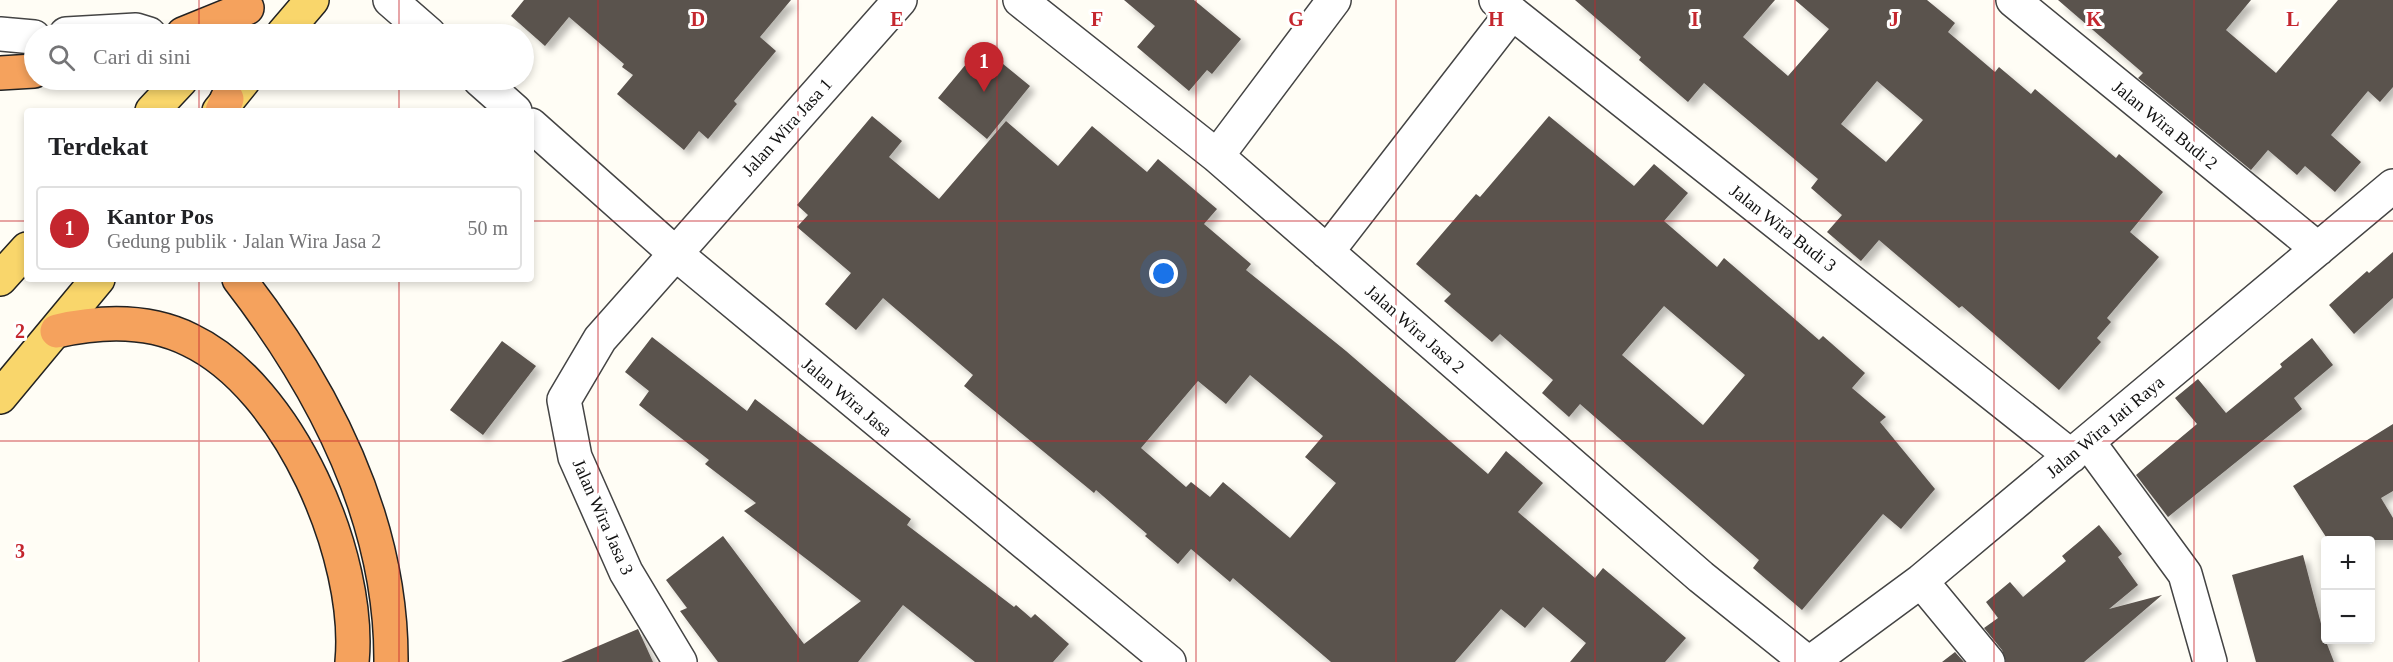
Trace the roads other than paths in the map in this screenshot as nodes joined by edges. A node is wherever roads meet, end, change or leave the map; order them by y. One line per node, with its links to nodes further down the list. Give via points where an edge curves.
1 (312, 0): 11 (main road)
2 (390, 0): 12 (street)
3 (900, 0): 27 (street, Jalan Wira Jasa 1)
4 (1020, 0): 22 (street, Jalan Wira Jasa 2)
5 (1334, 0): 22 (street)
6 (2013, 0): 24 (street, Jalan Wira Budi 2)
7 (251, 4): 9 (highway); 10 (main road)
8 (1504, 7): 26 (street); 33 (street, Jalan Wira Budi 3)
9 (206, 24)
10 (232, 24)
11 (292, 24)
12 (418, 24)
13 (0, 34): 14 (street)
14 (24, 36)
15 (24, 71): 16 (highway)
16 (0, 74)
17 (172, 90): 19 (main road)
18 (491, 90): 20 (street)
19 (155, 108)
20 (512, 108)
21 (534, 128): 27 (street, Jalan Wira Jasa)
22 (1217, 156): 26 (street, Jalan Wira Jasa 2)
23 (2393, 186): 24 (street, Jalan Wira Jati Raya)
24 (2318, 249): 33 (street, Jalan Wira Jati Raya)
25 (24, 252): 28 (main road)
26 (1327, 252): 39 (street, Jalan Wira Jasa 2, via 1701,577)
27 (676, 254): 37 (street, Jalan Wira Jasa 3, via 600,339 564,400 575,457 626,572); 38 (street, Jalan Wira Jasa)
28 (0, 279)
29 (96, 282): 31 (main road)
30 (241, 282): 36 (highway, via 311,386 356,477 380,558 391,629)
31 (57, 331): 32 (main road); 35 (highway, via 96,323 127,323 171,332 211,352 250,387 291,440 328,517 347,585)
32 (0, 397)
33 (2078, 449): 34 (street, Jalan Wira Jati Raya); 41 (street, Jalan Wira Budi 3, via 2097,454 2185,574)
34 (1921, 581): 39 (street, Jalan Wira Jati Raya); 40 (street)
35 (352, 662)
36 (391, 662)
37 (680, 662)
38 (1169, 662)
39 (1809, 662)
40 (1988, 662)
41 (2210, 662)

